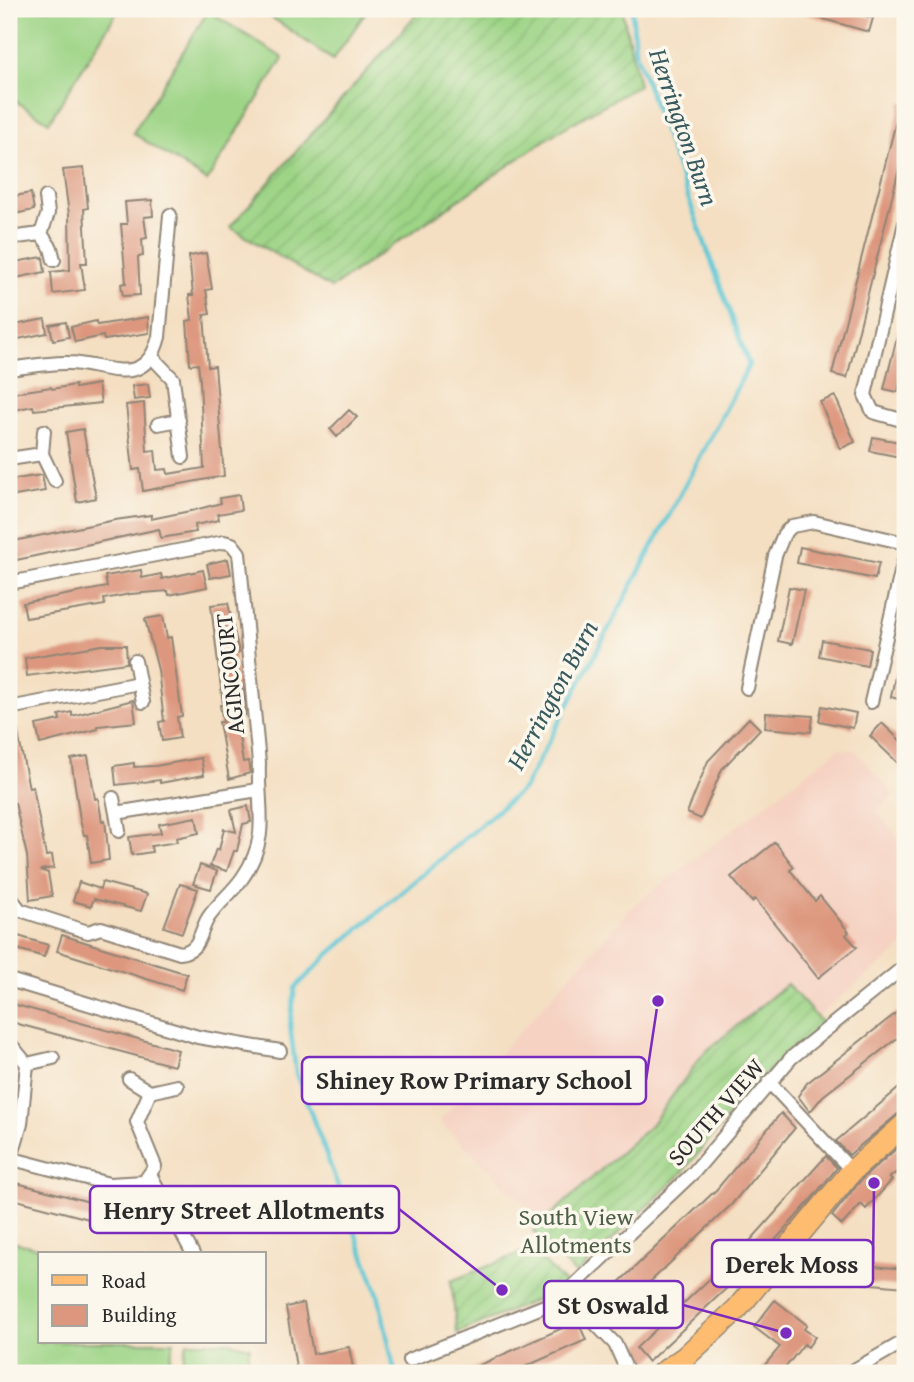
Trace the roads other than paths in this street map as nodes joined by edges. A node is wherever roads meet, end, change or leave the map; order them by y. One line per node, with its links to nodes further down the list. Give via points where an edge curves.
1 (46, 197): 4 (street, via 48,213)
2 (170, 215): 7 (street, via 159,337)
3 (905, 223): 10 (street, via 865,395 873,412)
4 (41, 234): 5 (street); 6 (street)
5 (9, 238)
6 (54, 260)
7 (151, 356): 8 (street, via 125,372 69,363); 9 (street, via 173,379)
8 (9, 369)
9 (179, 420): 11 (street); 14 (street)
10 (905, 421)
11 (158, 424)
12 (44, 431): 13 (street)
13 (42, 454): 15 (street); 16 (street)
14 (183, 457)
15 (9, 459)
16 (55, 481)
17 (905, 543): 22 (street, via 814,522 792,526 775,556)
18 (905, 555): 24 (street)
19 (9, 583): 26 (street, AGINCOURT, via 232,544 239,553)
20 (135, 661): 21 (street)
21 (139, 683): 23 (street); 25 (street)
22 (747, 688)
23 (143, 702)
24 (871, 702)
25 (9, 708)
26 (258, 790): 28 (street); 30 (street, AGINCOURT, via 264,820 251,865 208,918 196,947 189,951 180,953 101,928 88,932 20,909)
27 (113, 798): 28 (street)
28 (116, 813): 29 (street)
29 (119, 831)
30 (9, 896)
31 (905, 966): 38 (street, SOUTH VIEW, via 790,1058)
32 (9, 980): 34 (street, via 198,1037)
33 (12, 1046): 36 (street)
34 (280, 1051)
35 (52, 1058): 36 (street)
36 (27, 1064): 42 (street, via 21,1124)
37 (129, 1079): 40 (street)
38 (769, 1082): 43 (street); 46 (street, SOUTH VIEW, via 694,1172)
39 (177, 1086): 40 (street)
40 (149, 1091): 44 (street, via 137,1122 155,1166)
41 (905, 1124): 43 (main road)
42 (10, 1158): 44 (street, via 109,1184 144,1182)
43 (852, 1171): 50 (main road, via 737,1310)
44 (150, 1174): 45 (street)
45 (192, 1252)
46 (566, 1293): 48 (street, SOUTH VIEW, via 552,1303); 49 (street, via 615,1344)
47 (905, 1341): 51 (street)
48 (409, 1360)
49 (628, 1373)
50 (662, 1373)
51 (849, 1373)

